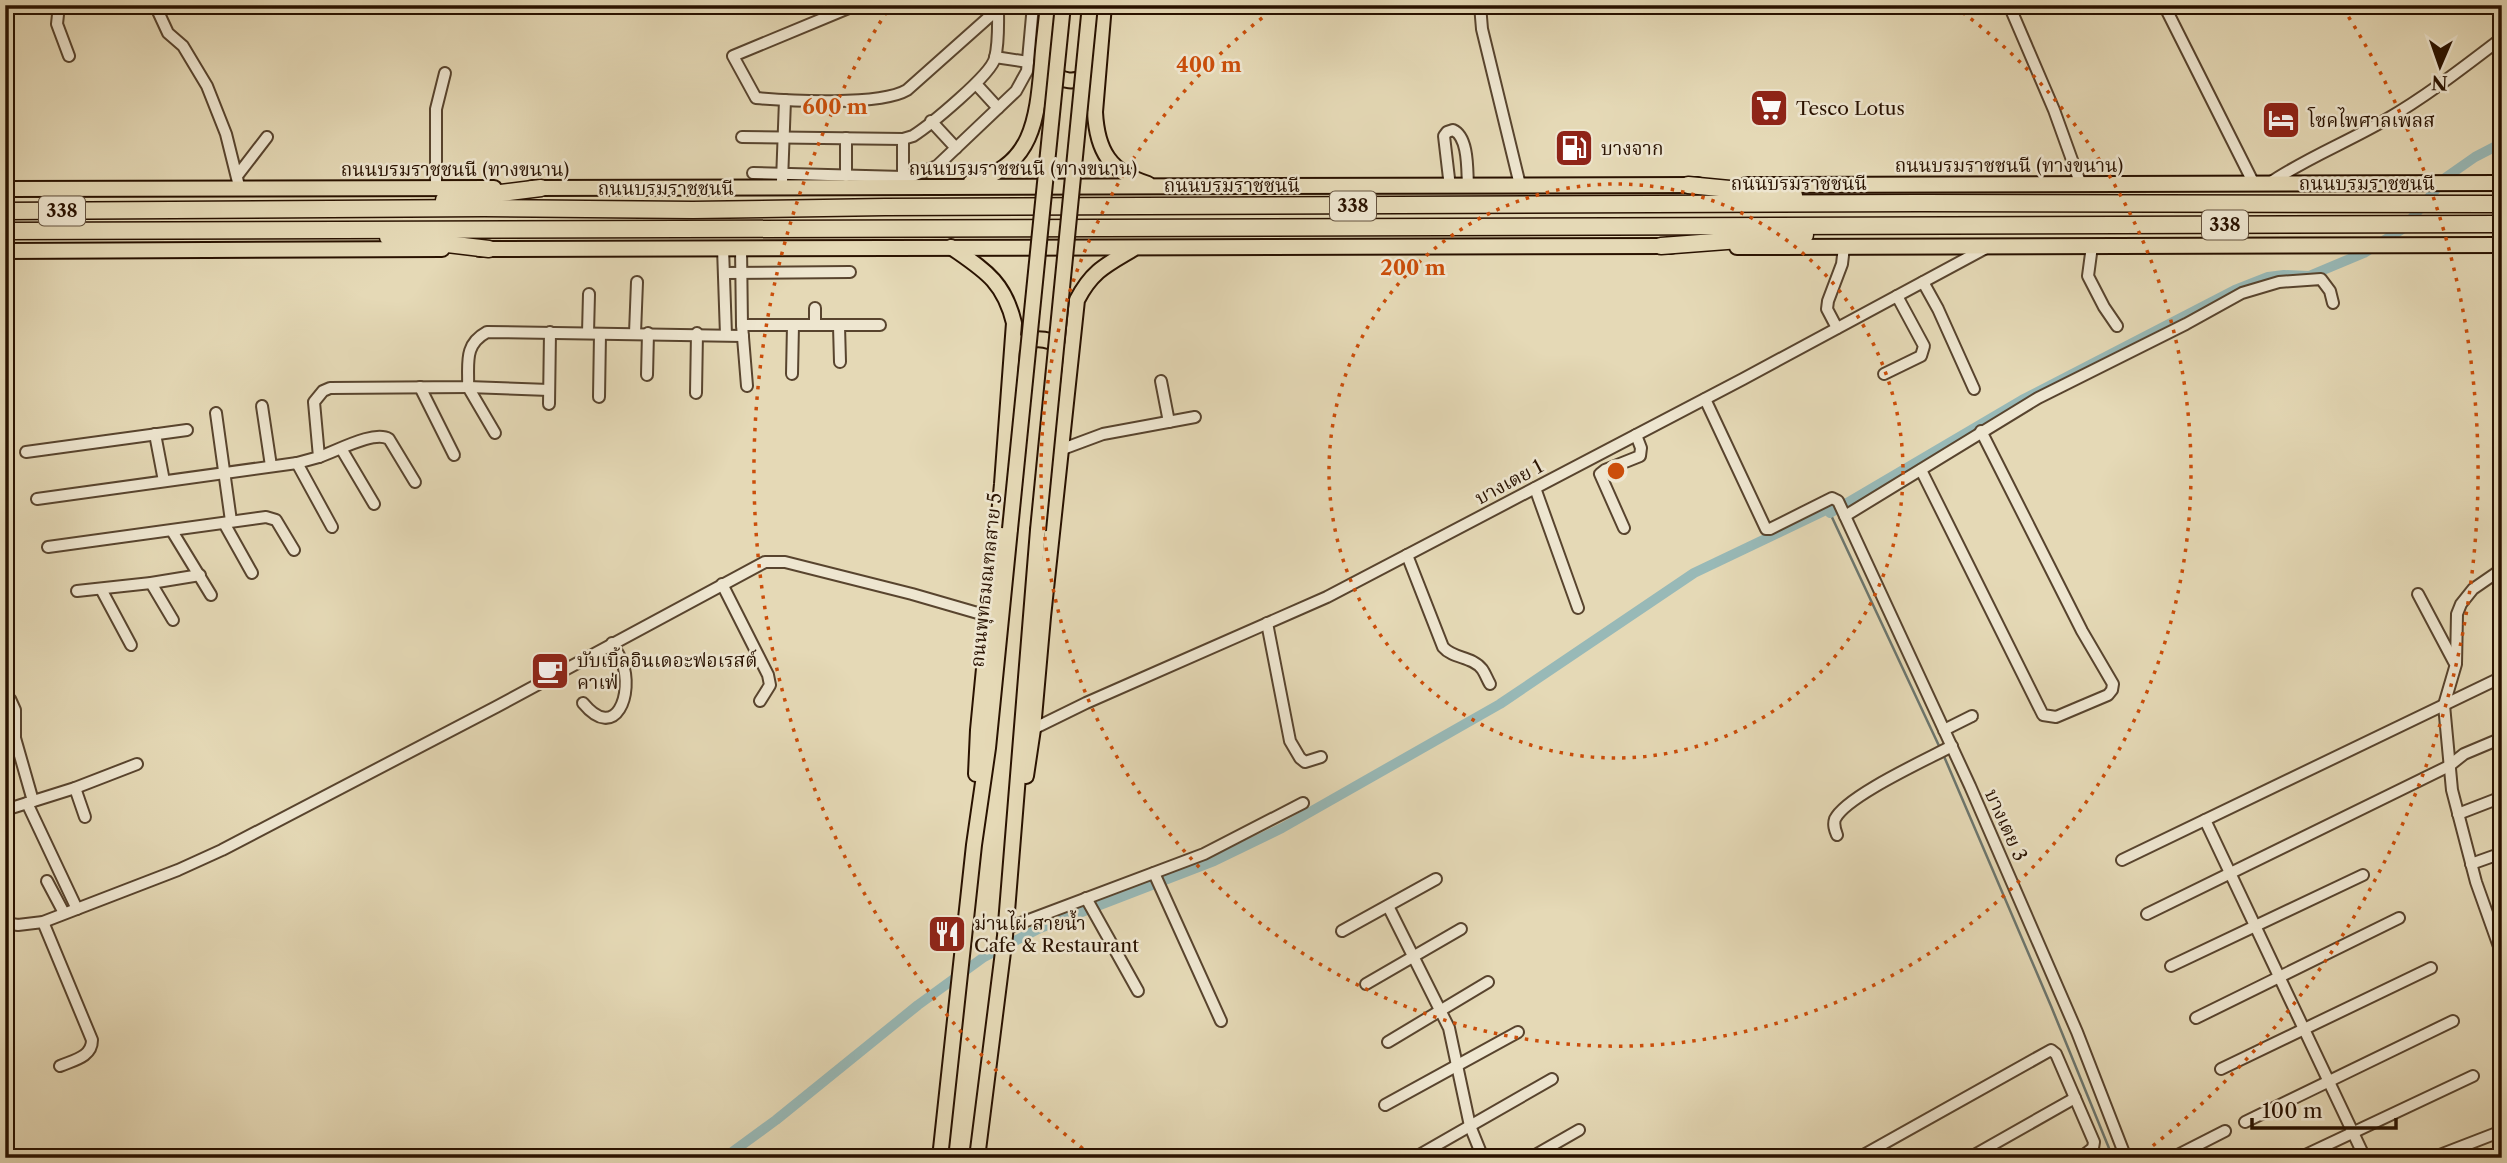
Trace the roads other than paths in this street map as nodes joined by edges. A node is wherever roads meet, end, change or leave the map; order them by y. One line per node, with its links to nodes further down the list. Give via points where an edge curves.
1 (59, 5): 14 (street, via 57,24)
2 (155, 5): 33 (street, via 168,33 183,46 207,86)
3 (856, 5): 20 (street, via 733,56 756,98)
4 (1011, 5): 11 (street)
5 (1063, 5): 174 (main road, ถนนพุทธมณฑลสาย 5, bridge, via 988,748)
6 (1090, 5): 173 (main road, bridge, via 1038,530)
7 (1104, 5): 17 (main road)
8 (1480, 5): 36 (street)
9 (2009, 5): 37 (street)
10 (2164, 5): 35 (street)
11 (1038, 6): 16 (main road)
12 (998, 7): 15 (street); 20 (street, via 896,97)
13 (2502, 38): 35 (street, via 2396,114)
14 (69, 56)
15 (995, 57): 16 (street); 19 (street)
16 (1035, 61): 17 (main road, via 1067,81 1077,82); 21 (street); 38 (main road, via 1038,111 1023,148 1001,171)
17 (1098, 72): 44 (main road, via 1095,112 1101,148 1119,171)
18 (445, 73): 42 (street, via 436,109)
19 (976, 84): 21 (street); 22 (street)
20 (785, 100): 26 (street)
21 (998, 108): 28 (street)
22 (930, 121): 27 (street); 28 (street)
23 (267, 137): 33 (street)
24 (742, 137): 26 (street)
25 (846, 138): 26 (street); 27 (street); 30 (street)
26 (783, 139): 32 (street)
27 (903, 139): 31 (street)
28 (956, 148): 31 (street, via 930,170)
29 (752, 173): 32 (street)
30 (846, 176): 31 (street); 32 (street)
31 (903, 177)
32 (782, 180): 38 (main road, ถนนบรมราชชนนี (ทางขนาน) / 338); 43 (main road, ถนนบรมราชชนนี (ทางขนาน) / 338)
33 (238, 183): 42 (main road, ถนนบรมราชชนนี (ทางขนาน) / 338); 45 (main road, ถนนบรมราชชนนี (ทางขนาน) / 338)
34 (2502, 183): 35 (main road, ถนนบรมราชชนนี (ทางขนาน) / 338)
35 (2261, 184): 37 (main road, ถนนบรมราชชนนี (ทางขนาน) / 338)
36 (1520, 185): 39 (main road, ถนนบรมราชชนนี (ทางขนาน) / 338); 40 (main road, ถนนบรมราชชนนี (ทางขนาน) / 338)
37 (2081, 185): 40 (main road, ถนนบรมราชชนนี (ทางขนาน) / 338)
38 (953, 186): 44 (main road, ถนนบรมราชชนนี (ทางขนาน) / 338)
39 (1468, 186): 41 (main road, ถนนบรมราชชนนี (ทางขนาน) / 338); 41 (street, via 1461,135 1453,130 1444,136)
40 (1688, 186): 46 (highway)
41 (1450, 187): 44 (main road, ถนนบรมราชชนนี (ทางขนาน) / 338)
42 (436, 188): 43 (main road, ถนนบรมราชชนนี (ทางขนาน) / 338)
43 (541, 188): 48 (highway)
44 (1161, 188)
45 (5, 189)
46 (1854, 204): 47 (highway, ถนนบรมราชชนนี / 338); 48 (highway, ถนนบรมราชชนนี / 338)
47 (2502, 204)
48 (306, 210): 49 (highway, ถนนบรมราชชนนี / 338)
49 (5, 211)
50 (2502, 224): 51 (highway, ถนนบรมราชชนนี / 338)
51 (1870, 226): 52 (highway, ถนนบรมราชชนนี / 338); 55 (highway)
52 (312, 229): 53 (highway, ถนนบรมราชชนนี / 338); 63 (highway)
53 (5, 231)
54 (2502, 245): 57 (main road, 338)
55 (1661, 246): 59 (main road, 338); 62 (main road, 338)
56 (1990, 246): 57 (main road, 338); 59 (main road, 338); 69 (street, บางเตย 1)
57 (2092, 246): 78 (street, via 2088,276)
58 (951, 247): 61 (main road, 338); 62 (main road, 338); 87 (main road, via 999,285 1014,323)
59 (1844, 247): 79 (street, via 1827,309)
60 (723, 248): 61 (main road, 338); 63 (main road, 338); 66 (street)
61 (741, 248): 67 (street)
62 (1134, 248): 89 (main road, via 1098,269 1086,282 1077,300)
63 (489, 249): 64 (main road, 338)
64 (5, 251)
65 (850, 272): 67 (street)
66 (724, 273): 67 (street); 86 (street)
67 (741, 273): 80 (street)
68 (637, 282): 83 (street)
69 (1923, 282): 71 (street, บางเตย 1); 97 (street)
70 (589, 294): 82 (street)
71 (1897, 296): 79 (street, บางเตย 1); 91 (street, via 1924,346 1921,356)
72 (2333, 303): 108 (street, via 2321,279 2265,285 2242,293)
73 (815, 308): 75 (street)
74 (793, 325): 75 (street); 80 (street); 90 (street)
75 (815, 325): 77 (street)
76 (880, 325): 77 (street)
77 (839, 326): 88 (street)
78 (2117, 326)
79 (1837, 328): 101 (street, บางเตย 1)
80 (742, 330): 86 (street); 94 (street)
81 (550, 332): 82 (street); 96 (street, via 487,332 477,337 469,352); 98 (street)
82 (594, 333): 83 (street); 100 (street)
83 (635, 333): 84 (street)
84 (648, 333): 85 (street); 92 (street)
85 (697, 333): 86 (street); 99 (street)
86 (726, 335)
87 (1013, 356): 89 (main road, via 1021,342 1051,341 1060,346); 144 (main road)
88 (840, 362)
89 (1069, 370): 113 (main road)
90 (792, 374)
91 (1884, 374)
92 (647, 375)
93 (1161, 382): 106 (street)
94 (747, 386)
95 (420, 387): 96 (street); 115 (street); 116 (street, via 323,391 314,402)
96 (468, 387): 98 (street); 109 (street)
97 (1975, 389)
98 (549, 390): 102 (street)
99 (696, 393)
100 (599, 397)
101 (1705, 399): 111 (street, บางเตย 1); 126 (street, บางเตย 3, via 1766,529 1832,498)
102 (549, 404)
103 (262, 406): 118 (street)
104 (216, 413): 120 (street)
105 (1195, 418): 106 (street)
106 (1169, 422): 113 (street, via 1103,434)
107 (187, 430): 110 (street)
108 (1981, 431): 119 (street); 119 (street, via 2113,684 2108,695 2056,717 2043,715)
109 (495, 433)
110 (155, 435): 114 (street); 121 (street)
111 (1636, 435): 123 (street, บางเตย 1); 129 (street, via 1640,456 1600,474)
112 (342, 450): 116 (street); 122 (street, via 362,439 384,436); 125 (street)
113 (1060, 450): 157 (main road)
114 (26, 452)
115 (454, 455)
116 (319, 457): 117 (street)
117 (298, 463): 118 (street); 128 (street)
118 (271, 466): 120 (street)
119 (1921, 470): 126 (street)
120 (224, 472): 121 (street); 127 (street)
121 (164, 481): 124 (street)
122 (415, 482)
123 (1535, 488): 133 (street, บางเตย 1); 143 (street)
124 (37, 499)
125 (374, 504)
126 (1844, 514): 158 (street, บางเตย 3)
127 (228, 522): 130 (street); 132 (street, via 272,517); 135 (street)
128 (332, 527)
129 (1624, 528)
130 (172, 531): 131 (street); 136 (street)
131 (48, 547)
132 (294, 550)
133 (1407, 555): 146 (street, บางเตย 1); 151 (street, via 1443,647 1481,667)
134 (2502, 569): 149 (street, via 2473,589 2461,604)
135 (252, 573)
136 (200, 575): 137 (street); 142 (street)
137 (151, 583): 139 (street); 145 (street)
138 (722, 584): 144 (street, via 765,562 785,562); 147 (street); 153 (street, via 768,675 770,685)
139 (101, 589): 140 (street); 148 (street)
140 (77, 591)
141 (2418, 594): 149 (street)
142 (212, 596)
143 (1578, 608)
144 (988, 616): 174 (main road)
145 (173, 620)
146 (1267, 623): 157 (street, บางเตย 1); 161 (street, via 1290,741 1306,762)
147 (611, 643): 154 (street, via 625,672 622,707 604,718); 185 (street, via 222,850)
148 (131, 645)
149 (2456, 664): 155 (street)
150 (2502, 677): 155 (street)
151 (1490, 684)
152 (5, 698): 166 (street, via 15,710 15,738)
153 (760, 701)
154 (583, 703)
155 (2444, 705): 163 (street); 171 (street)
156 (1972, 716): 158 (street)
157 (1033, 729): 173 (main road)
158 (1944, 730): 160 (street, บางเตย 3)
159 (2502, 738): 163 (street, via 2464,754)
160 (1950, 747): 172 (street, via 1843,809 1834,824); 234 (street, บางเตย 3, via 2077,1032)
161 (1321, 757)
162 (137, 764): 164 (street)
163 (2449, 766): 169 (street); 178 (street)
164 (75, 788): 166 (street); 170 (street)
165 (2502, 797): 169 (street)
166 (30, 802): 168 (street); 185 (street)
167 (1303, 803): 181 (street)
168 (5, 810)
169 (2458, 814): 177 (street)
170 (85, 817)
171 (2205, 820): 176 (street); 178 (street)
172 (1837, 835)
173 (1013, 842): 196 (main road)
174 (974, 845): 226 (main road, ถนนพุทธมณฑลสาย 5)
175 (2502, 853): 177 (street)
176 (2122, 860)
177 (2471, 864): 189 (street)
178 (2229, 874): 188 (street); 193 (street)
179 (2363, 875): 193 (street)
180 (1436, 879): 184 (street)
181 (1158, 880): 183 (street); 207 (street)
182 (47, 881): 187 (street)
183 (1090, 905): 196 (street, via 1030,921); 204 (street)
184 (1388, 906): 195 (street); 198 (street)
185 (77, 909): 187 (street)
186 (2502, 912): 189 (street)
187 (64, 913): 191 (street)
188 (2147, 914)
189 (2488, 917): 197 (street)
190 (2399, 918): 201 (street)
191 (43, 922): 192 (street); 213 (street, via 92,1041 88,1054)
192 (5, 923)
193 (2254, 926): 199 (street); 201 (street)
194 (1461, 929): 198 (street)
195 (1342, 931)
196 (1004, 939): 227 (main road)
197 (2502, 955)
198 (1414, 958): 203 (street); 205 (street)
199 (2171, 966)
200 (2431, 968): 209 (street)
201 (2279, 977): 206 (street); 209 (street)
202 (1488, 982): 205 (street)
203 (1366, 984)
204 (1138, 991)
205 (1440, 1009): 211 (street); 212 (street, via 1450,1028)
206 (2196, 1018)
207 (1222, 1021)
208 (2453, 1021): 217 (street)
209 (2304, 1030): 214 (street); 217 (street)
210 (1518, 1032): 212 (street)
211 (1388, 1042)
212 (1458, 1064): 219 (street); 221 (street)
213 (60, 1066)
214 (2221, 1069)
215 (2473, 1076): 225 (street)
216 (1552, 1079): 221 (street)
217 (2328, 1081): 220 (street); 225 (street)
218 (2075, 1098): 231 (street, via 2051,1049); 232 (street); 233 (street, via 2094,1142 2090,1153)
219 (1385, 1105)
220 (2245, 1122)
221 (1470, 1126): 228 (street); 229 (street)
222 (1579, 1130): 230 (street)
223 (2225, 1131): 235 (street)
224 (2502, 1131): 238 (street)
225 (2353, 1132): 236 (street); 237 (street)
226 (940, 1158)
227 (977, 1158)
228 (1414, 1158)
229 (1483, 1158)
230 (1530, 1158)
231 (1858, 1158)
232 (1969, 1158)
233 (2080, 1158)
234 (2126, 1158)
235 (2172, 1158)
236 (2299, 1158)
237 (2365, 1158)
238 (2432, 1158)

